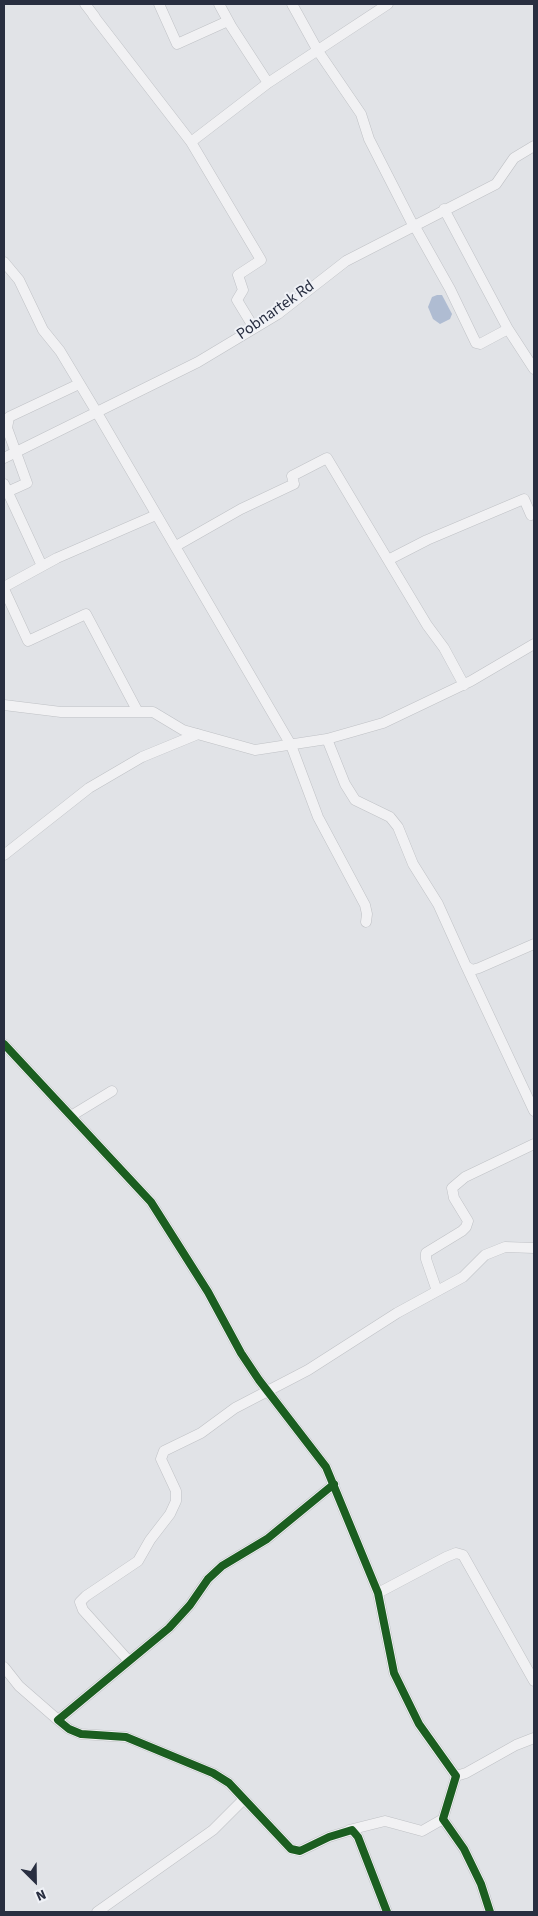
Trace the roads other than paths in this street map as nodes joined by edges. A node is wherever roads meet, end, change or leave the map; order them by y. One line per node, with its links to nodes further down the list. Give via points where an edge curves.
1 (85, 4): 9 (street)
2 (159, 4): 6 (street, via 177,44)
3 (219, 4): 6 (street)
4 (292, 4): 7 (street)
5 (388, 4): 7 (street)
6 (228, 21): 8 (street)
7 (318, 51): 8 (street); 12 (street, via 362,114 369,139)
8 (268, 83): 9 (street)
9 (191, 142): 14 (street, via 261,260 238,275 243,290 237,300)
10 (534, 146): 11 (street, Pobnartek Rd, via 514,158 496,184)
11 (444, 209): 12 (street, Pobnartek Rd); 15 (street)
12 (413, 225): 14 (street, Pobnartek Rd, via 346,262 278,314); 15 (street, via 476,343 480,344)
13 (4, 262): 17 (street, via 19,280 44,330)
14 (254, 328): 18 (street, Pobnartek Rd, via 198,362)
15 (508, 329): 16 (street)
16 (534, 369)
17 (79, 384): 18 (street); 19 (street, via 9,417 7,428)
18 (96, 411): 19 (street, Pobnartek Rd); 23 (street)
19 (14, 453): 20 (street, Pobnartek Rd); 21 (street, via 27,483)
20 (4, 458)
21 (6, 488): 26 (street)
22 (534, 514): 25 (street, via 531,515 524,499 435,536)
23 (156, 515): 24 (street); 26 (street)
24 (176, 546): 25 (street, via 294,484 292,476 328,458); 34 (street)
25 (388, 560): 29 (street)
26 (42, 566): 27 (street)
27 (4, 588): 31 (street, via 28,641 86,614)
28 (534, 644): 29 (street)
29 (464, 685): 33 (street, via 383,723)
30 (4, 705): 31 (street, via 61,712)
31 (138, 712): 32 (street, via 153,712 184,730)
32 (198, 734): 34 (street, via 255,750); 35 (street, via 142,757 89,788)
33 (327, 739): 34 (street); 38 (street, via 345,784 356,800 390,817 398,827 413,864 438,904)
34 (291, 745): 36 (street, via 318,817 365,905)
35 (4, 855)
36 (366, 922)
37 (534, 944): 38 (street, via 479,968 472,970)
38 (466, 966): 41 (street)
39 (4, 1044): 42 (street)
40 (112, 1091): 42 (street)
41 (534, 1111)
42 (71, 1116): 46 (street, via 151,1202)
43 (534, 1144): 45 (street, via 465,1177 452,1188 454,1198 468,1221 462,1231 426,1253)
44 (534, 1248): 45 (street, via 505,1247 493,1251 463,1277)
45 (437, 1291): 46 (street)
46 (268, 1393): 47 (street, via 320,1458); 49 (street, via 235,1408 201,1433 164,1450 161,1459 176,1491 176,1501 170,1514 138,1561 80,1601 83,1610)
47 (334, 1484): 48 (street); 49 (street, via 267,1539 222,1566 168,1628)
48 (378, 1593): 51 (street, via 446,1557 463,1555); 54 (street, via 394,1673 423,1732)
49 (128, 1660): 52 (street)
50 (4, 1667): 52 (street, via 19,1686)
51 (534, 1681)
52 (58, 1720): 55 (street, via 81,1734 126,1738 213,1773 229,1783)
53 (534, 1738): 54 (street, via 466,1774)
54 (456, 1776): 56 (street)
55 (244, 1799): 57 (street, via 274,1834 297,1851); 58 (street, via 213,1830)
56 (443, 1818): 57 (street, via 422,1831 385,1821); 60 (street, via 464,1849)
57 (349, 1830): 59 (street, via 356,1834)
58 (97, 1912)
59 (387, 1912)
60 (490, 1912)

